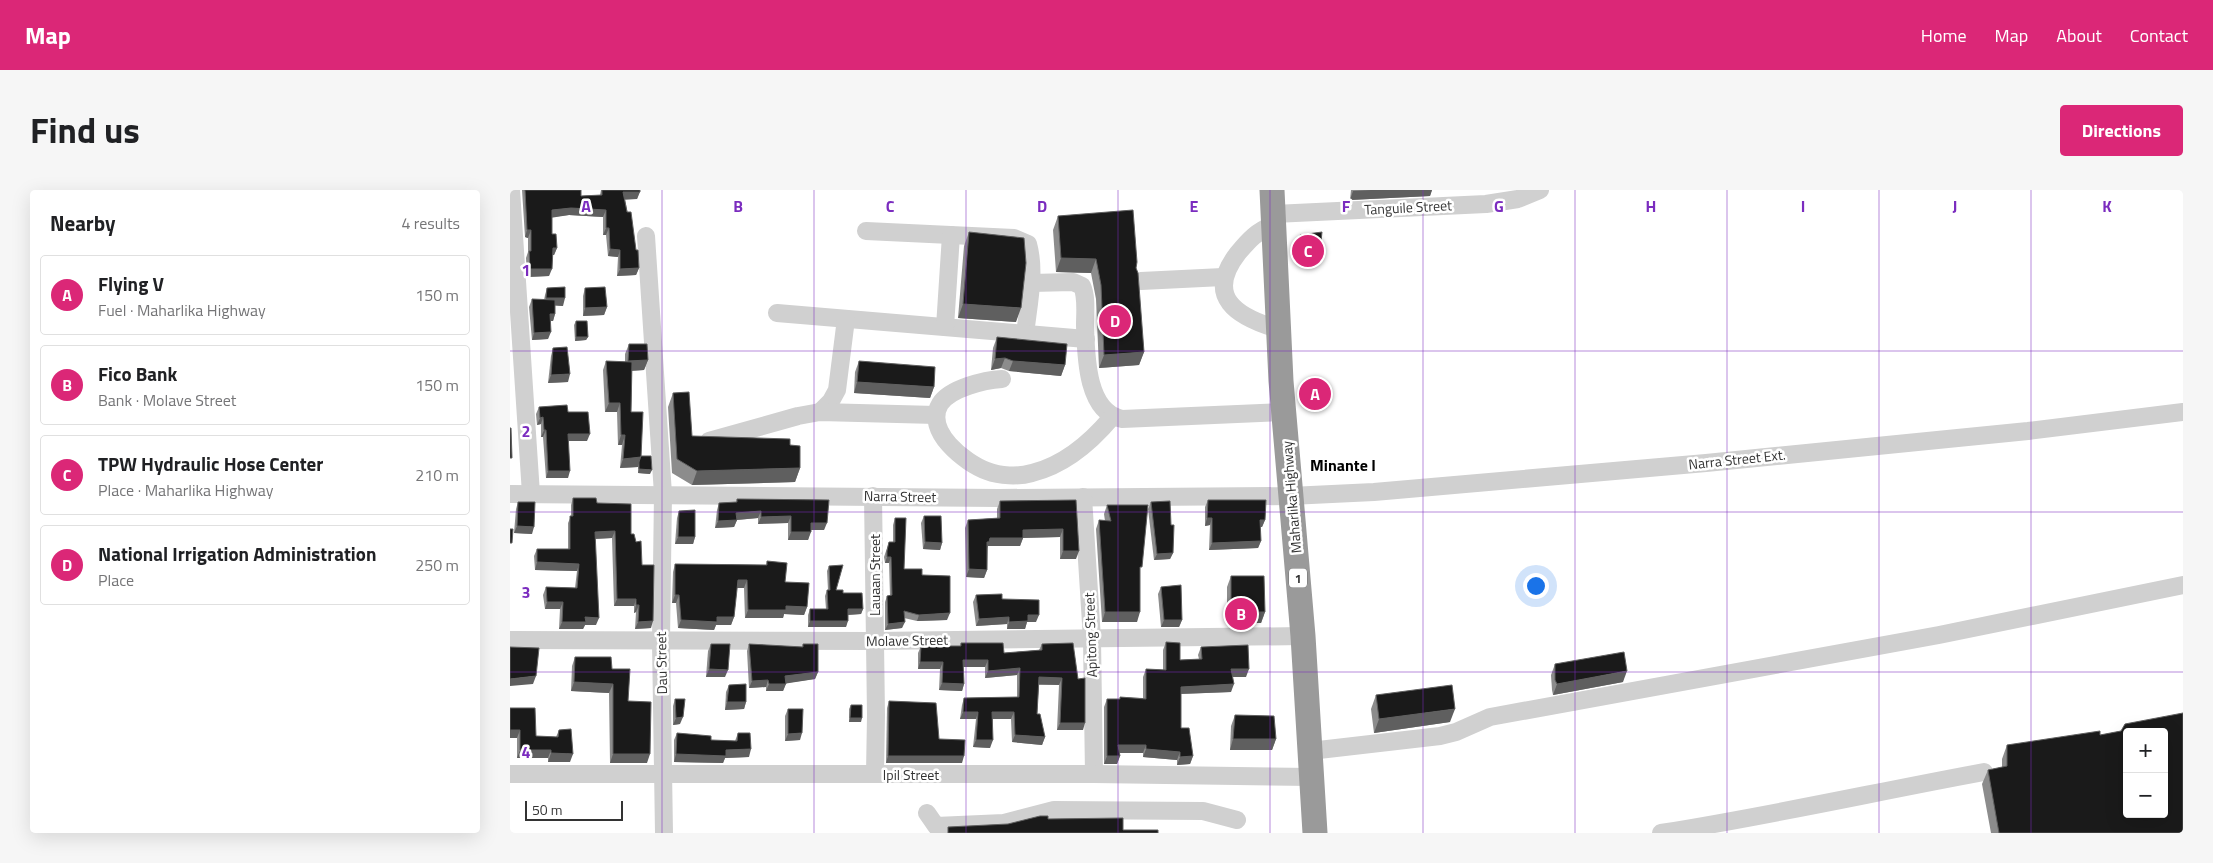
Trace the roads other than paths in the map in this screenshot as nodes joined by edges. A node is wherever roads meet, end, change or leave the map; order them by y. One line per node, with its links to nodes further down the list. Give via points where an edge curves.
1 (511, 190): 24 (street)
2 (1540, 190): 3 (street, Tanguile Street, via 1518,199 1486,204)
3 (1273, 210): 7 (street, via 1260,230 1234,258); 13 (highway, Maharlika Highway / 1)
4 (866, 231): 5 (street)
5 (951, 235): 9 (street, via 1014,238 1028,244); 12 (street)
6 (646, 236): 25 (street, Dau Street)
7 (1223, 278): 8 (street); 13 (street, via 1224,291 1233,308 1255,322)
8 (1141, 281)
9 (1031, 283): 14 (street); 15 (street, via 1073,282 1082,286)
10 (777, 313): 11 (street)
11 (846, 319): 12 (street); 17 (street, via 837,390)
12 (945, 327): 14 (street)
13 (1278, 329): 18 (highway, Maharlika Highway / 1)
14 (1025, 335): 15 (street)
15 (1086, 339): 21 (street, via 1096,396)
16 (1002, 379): 20 (street, via 967,386 952,394 940,403)
17 (820, 412): 20 (street); 22 (street)
18 (1284, 412): 21 (street); 27 (highway, Maharlika Highway / 1)
19 (2183, 412): 27 (street, Narra Street Ext., via 1706,463 1374,492)
20 (936, 415): 21 (street, via 942,434 966,461 989,472 1020,475 1056,464 1072,454 1097,435)
21 (1112, 417)
22 (709, 441)
23 (510, 494): 24 (street, Narra Street)
24 (531, 494): 25 (street, Narra Street)
25 (663, 494): 26 (street, Narra Street); 34 (street, Dau Street)
26 (873, 496): 28 (street, Narra Street); 33 (street, Lauaan Street)
27 (1290, 496): 28 (street, Narra Street); 30 (highway, Maharlika Highway / 1)
28 (1083, 497): 31 (street, Apitong Street)
29 (2183, 585): 35 (street, via 1939,635 1490,717 1440,736)
30 (1303, 636): 31 (street, Molave Street); 35 (highway, Maharlika Highway / 1)
31 (1092, 639): 33 (street, Molave Street); 40 (street, Apitong Street)
32 (510, 640): 34 (street, Molave Street)
33 (874, 641): 34 (street, Molave Street); 39 (street, Lauaan Street)
34 (661, 642): 36 (street, Dau Street)
35 (1310, 751): 41 (highway, Maharlika Highway / 1)
36 (664, 772): 38 (street, Ipil Street); 39 (street, Ipil Street); 44 (street, Dau Street)
37 (1984, 772): 46 (street)
38 (510, 774)
39 (874, 774): 40 (street, Ipil Street)
40 (1094, 774): 41 (street, Ipil Street)
41 (1312, 777): 45 (highway, Maharlika Highway / 1)
42 (1237, 820): 43 (street, via 1203,811 1054,810 1004,823)
43 (933, 824)
44 (664, 833)
45 (1315, 833)
46 (1661, 833)

